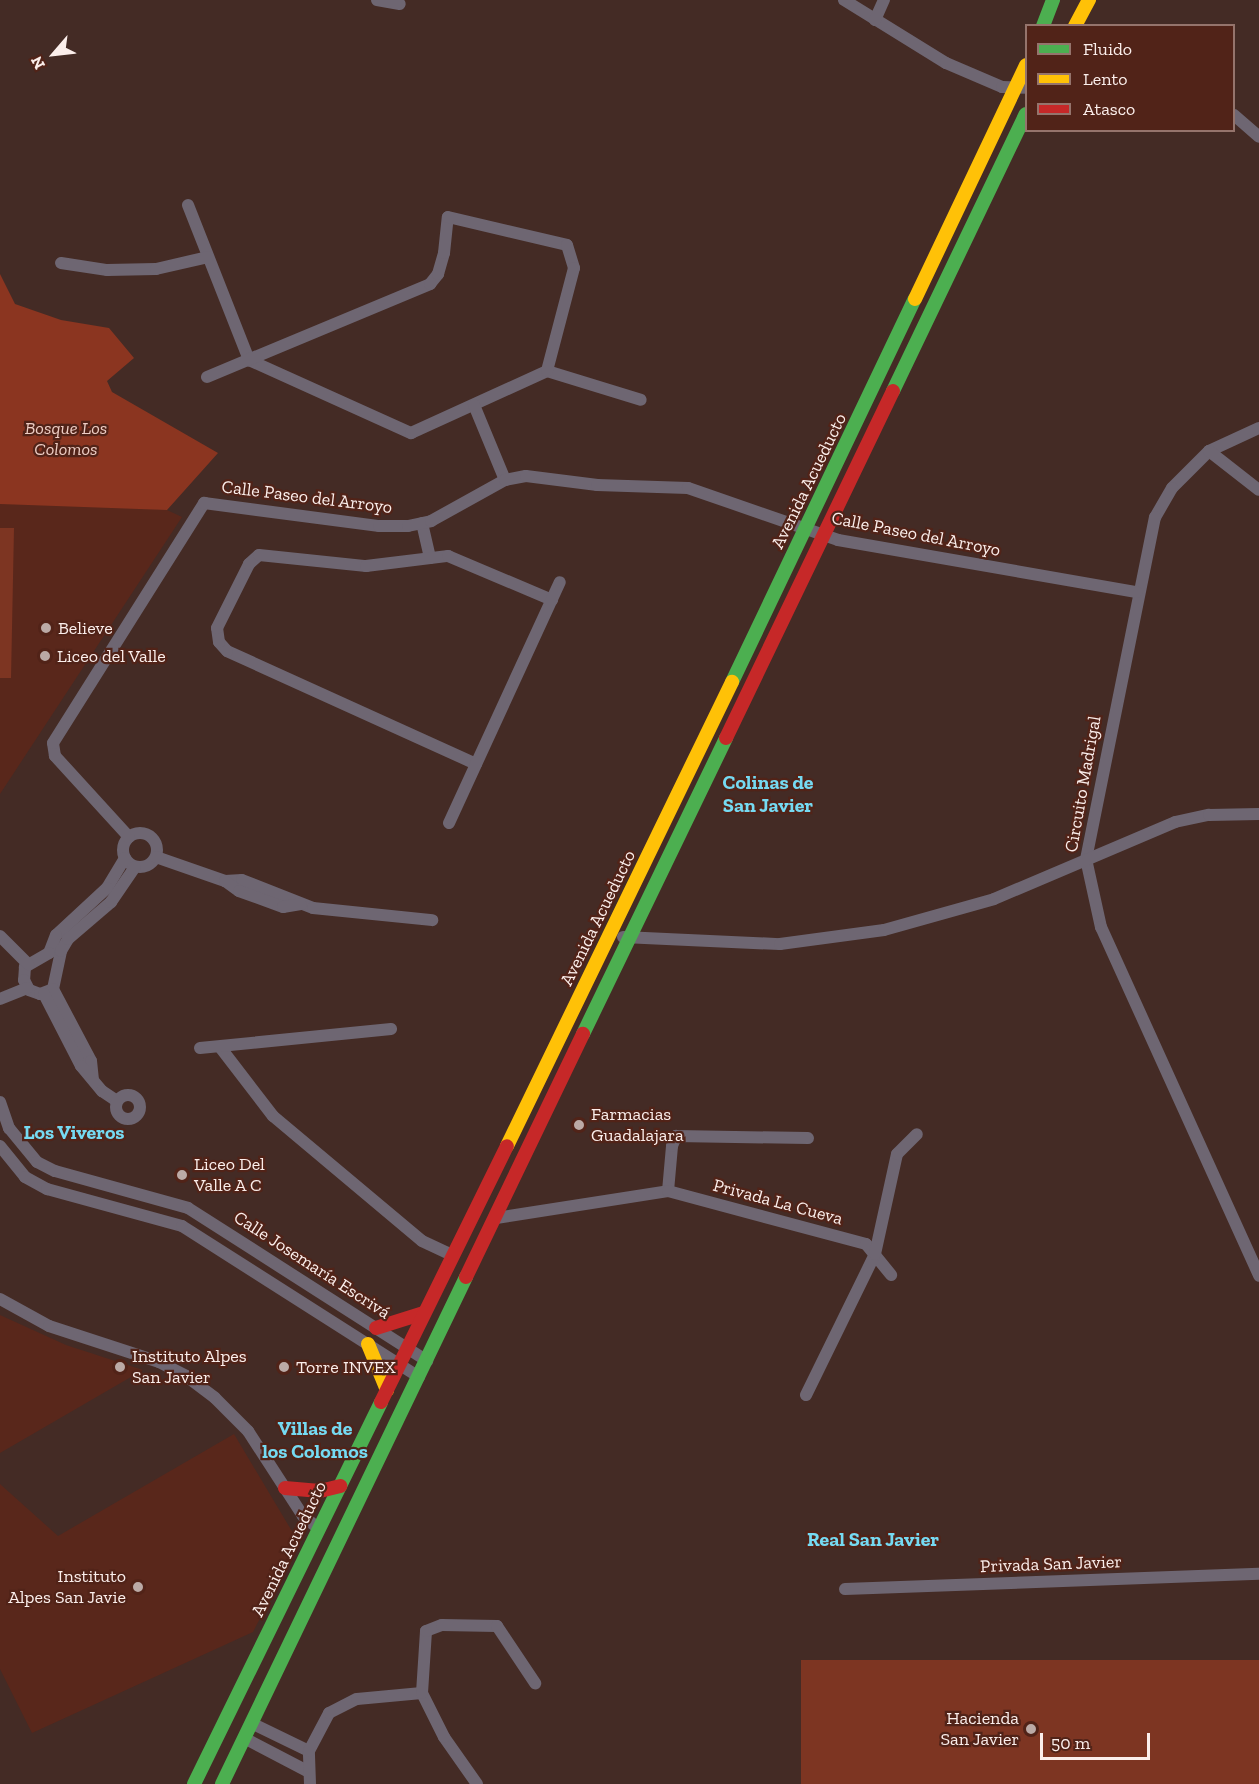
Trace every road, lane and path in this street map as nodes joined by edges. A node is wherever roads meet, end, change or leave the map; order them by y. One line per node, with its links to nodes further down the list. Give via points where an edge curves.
1 (377, 0): 6 (street)
2 (844, 0): 7 (street)
3 (884, 0): 7 (street)
4 (1053, 0): 8 (main road)
5 (1089, 0): 9 (main road)
6 (400, 4)
7 (875, 20): 11 (street, via 946,63 1002,87)
8 (1044, 24)
9 (1076, 24)
10 (1025, 71): 11 (main road, Avenida Acueducto)
11 (1022, 88): 28 (main road, Avenida Acueducto)
12 (1025, 116): 29 (main road, Avenida Acueducto)
13 (1235, 117): 14 (street)
14 (1259, 137)
15 (188, 205): 16 (street)
16 (208, 257): 17 (street, via 156,269 107,270); 18 (street)
17 (61, 263)
18 (249, 360): 19 (street, via 430,284 438,274 444,253 448,217 567,245 574,268); 20 (street); 22 (street, via 411,433)
19 (547, 371): 21 (street); 22 (street)
20 (207, 377)
21 (641, 400)
22 (474, 405): 25 (street)
23 (1259, 428): 24 (street, Circuito Madrigal)
24 (1209, 451): 26 (street); 32 (street, Circuito Madrigal, via 1172,488 1155,517)
25 (505, 480): 27 (street, Calle Paseo del Arroyo); 28 (street, Calle Paseo del Arroyo, via 548,477 597,485 688,488)
26 (1259, 490)
27 (422, 522): 30 (street); 37 (street, Calle Paseo del Arroyo, via 379,526 204,503 52,743 55,756)
28 (806, 529): 29 (street, Calle Paseo del Arroyo); 43 (main road, Avenida Acueducto)
29 (823, 535): 32 (street, Calle Paseo del Arroyo); 45 (main road, Avenida Acueducto)
30 (430, 558): 33 (street, via 448,556); 34 (street, via 366,566 259,555 249,564 218,628 219,642 227,651)
31 (560, 582): 33 (street)
32 (1137, 592): 40 (street, Circuito Madrigal)
33 (552, 600): 34 (street)
34 (476, 764): 36 (street)
35 (1259, 814): 40 (street, via 1220,814 1175,822)
36 (449, 823)
37 (129, 837): 38 (street, via 143,833 150,836 157,849); 39 (street, via 123,851)
38 (156, 857): 41 (street, via 144,867); 42 (street, via 283,907 301,904)
39 (125, 858): 41 (street); 46 (street, via 107,888 56,935 49,952)
40 (1086, 859): 45 (street, via 994,899 884,930 780,944); 70 (street, Circuito Madrigal, via 1101,927)
41 (135, 867): 49 (street, via 111,902 68,939)
42 (432, 920)
43 (612, 933): 45 (street); 63 (main road, Avenida Acueducto)
44 (0, 936): 46 (street)
45 (628, 939): 62 (main road, Avenida Acueducto)
46 (28, 964): 47 (street)
47 (25, 984): 48 (street); 49 (street); 50 (street)
48 (0, 990)
49 (49, 992): 54 (street, via 91,1061 93,1079)
50 (0, 999)
51 (391, 1029): 52 (street)
52 (220, 1047): 53 (street); 67 (street, via 273,1116 422,1241)
53 (200, 1048)
54 (117, 1101)
55 (0, 1102): 59 (street, Calle Josemaría Escrivá, via 9,1128 37,1162)
56 (917, 1134): 66 (street, via 897,1154)
57 (808, 1138): 60 (street, via 676,1136)
58 (0, 1146): 61 (street, Calle Josemaría Escrivá, via 25,1177 47,1189)
59 (93, 1182): 61 (street); 64 (street, Calle Josemaría Escrivá, via 188,1208)
60 (668, 1191): 62 (street, Privada La Cueva); 66 (street, Privada La Cueva, via 866,1244)
61 (90, 1201): 68 (street, Calle Josemaría Escrivá, via 183,1226)
62 (496, 1218): 65 (main road, Avenida Acueducto)
63 (465, 1230): 65 (main road); 67 (main road, Avenida Acueducto)
64 (244, 1241): 68 (street); 73 (street, Calle Josemaría Escrivá)
65 (485, 1241): 76 (main road, Avenida Acueducto)
66 (875, 1254): 69 (street, Privada La Cueva); 80 (street)
67 (452, 1256): 72 (main road, Avenida Acueducto)
68 (234, 1257): 74 (street, Calle Josemaría Escrivá)
69 (891, 1275)
70 (1259, 1276)
71 (0, 1299): 82 (street, via 49,1326 159,1362 186,1376 216,1398 248,1431)
72 (424, 1313): 73 (main road); 75 (main road, Avenida Acueducto)
73 (376, 1328): 75 (street, Calle Josemaría Escrivá)
74 (368, 1344): 77 (street, Calle Josemaría Escrivá); 79 (main road)
75 (407, 1348): 76 (street, Calle Josemaría Escrivá); 77 (main road, Avenida Acueducto)
76 (427, 1361): 78 (main road, Avenida Acueducto)
77 (399, 1364): 78 (street, Calle Josemaría Escrivá); 79 (main road, Avenida Acueducto)
78 (419, 1377): 88 (main road, Avenida Acueducto)
79 (387, 1390): 81 (main road, Avenida Acueducto)
80 (806, 1395)
81 (340, 1485): 82 (main road, via 320,1491); 83 (main road, Avenida Acueducto)
82 (285, 1488): 83 (street, via 303,1516)
83 (319, 1529): 92 (main road, Avenida Acueducto)
84 (1259, 1574): 85 (street, Privada San Javier)
85 (845, 1589)
86 (536, 1683): 87 (street, via 497,1626 442,1625 426,1631 422,1638)
87 (422, 1693): 90 (street, via 342,1703 322,1721); 95 (street, via 444,1737)
88 (251, 1723): 89 (main road, Avenida Acueducto); 90 (street)
89 (244, 1738): 91 (street); 93 (main road, Avenida Acueducto)
90 (309, 1752): 91 (street)
91 (307, 1771): 94 (street)
92 (194, 1784)
93 (222, 1784)
94 (310, 1784)
95 (477, 1784)

